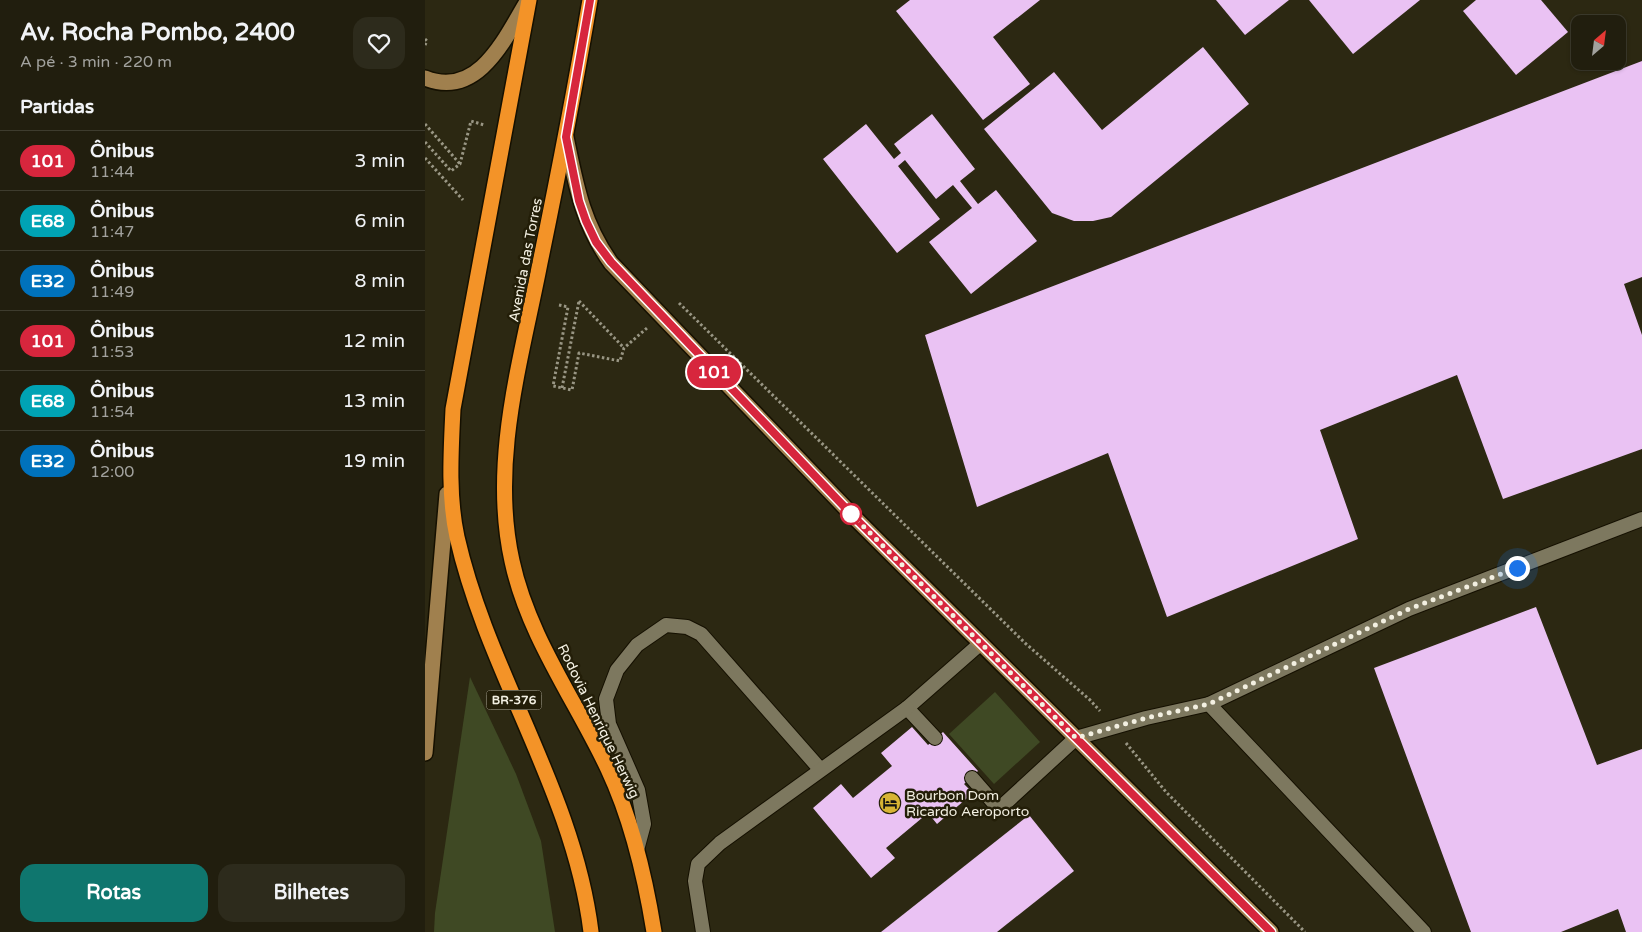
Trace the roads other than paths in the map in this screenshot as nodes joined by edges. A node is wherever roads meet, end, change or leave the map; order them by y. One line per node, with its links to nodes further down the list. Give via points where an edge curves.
1 (529, 0): 3 (main road, via 495,56 476,73 456,81); 5 (highway, via 453,409)
2 (590, 0): 4 (highway, Avenida das Torres)
3 (425, 78)
4 (566, 137): 7 (highway, Avenida das Torres, via 511,409 504,490); 8 (main road, via 586,221 611,262 842,505)
5 (450, 465): 13 (main road); 17 (highway, BR-376, via 456,535 471,592 560,808)
6 (1642, 520): 9 (lane, via 1409,609)
7 (506, 528): 16 (highway, Rodovia Henrique Herwig, via 512,564 524,601 539,637 607,768 623,804)
8 (981, 643): 10 (lane); 12 (main road)
9 (1209, 704): 12 (lane); 21 (lane)
10 (907, 708): 11 (lane); 14 (lane)
11 (935, 738)
12 (1076, 738): 15 (lane, via 999,809); 20 (main road)
13 (425, 753)
14 (820, 769): 16 (lane, via 701,634 687,627 667,625 637,646 617,670 606,699 609,724 638,790 644,824); 19 (lane, via 720,843 698,864 695,881)
15 (972, 778)
16 (637, 850): 18 (highway, Rodovia Henrique Herwig)
17 (591, 932)
18 (654, 932)
19 (703, 932)
20 (1271, 932)
21 (1424, 932)

